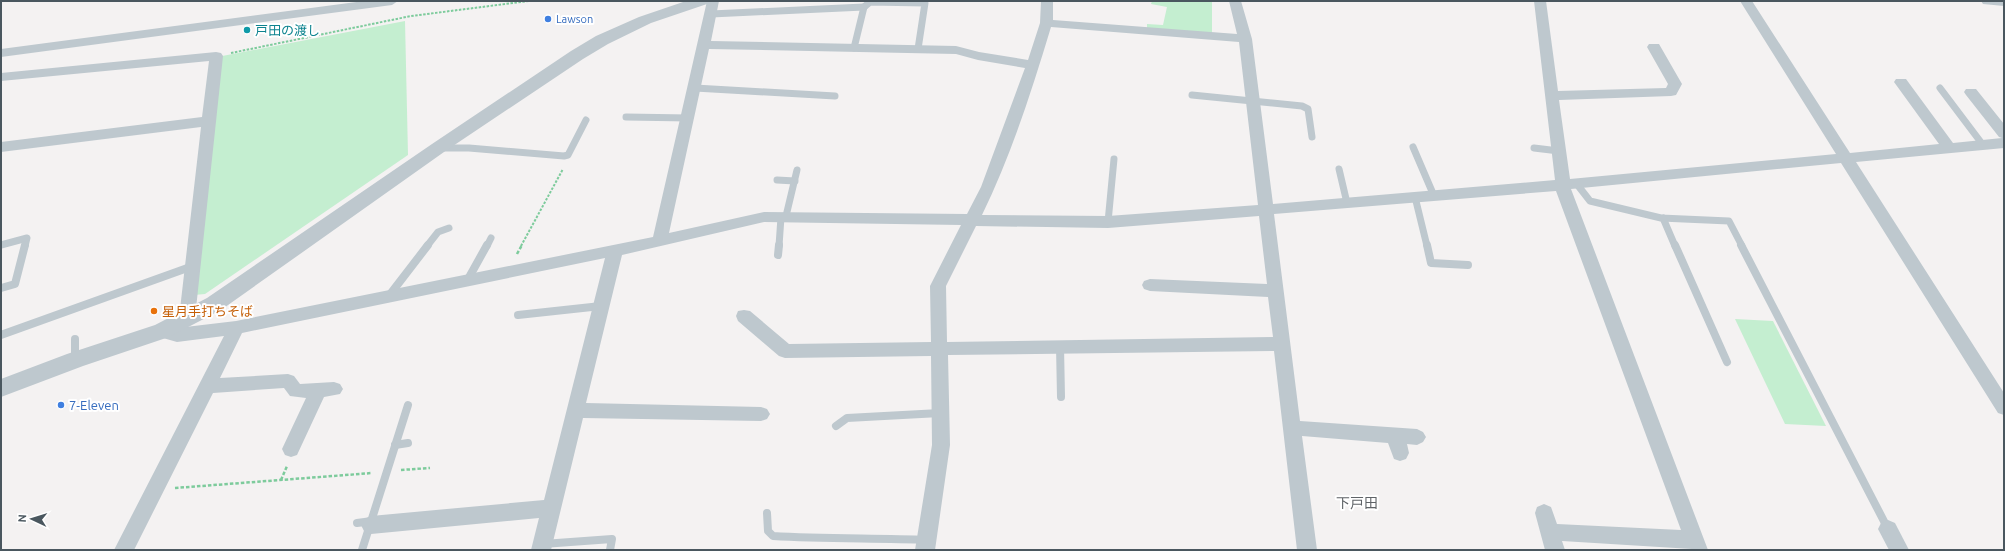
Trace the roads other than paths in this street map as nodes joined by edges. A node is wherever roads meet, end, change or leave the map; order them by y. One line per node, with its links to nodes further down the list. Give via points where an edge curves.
1 (392, 1): 17 (street)
2 (1047, 1): 11 (street)
3 (1235, 1): 12 (street)
4 (1540, 1): 27 (street)
5 (1746, 1): 44 (street)
6 (1989, 1): 7 (street)
7 (2004, 1)
8 (925, 2): 10 (lane, via 870,2); 16 (lane)
9 (708, 5): 10 (lane); 13 (street); 39 (street, via 645,20 602,40)
10 (864, 7): 15 (lane)
11 (1046, 23): 12 (street); 18 (street)
12 (1244, 39): 28 (street)
13 (704, 45): 15 (street); 21 (street)
14 (1654, 47): 27 (street, via 1675,84 1671,92)
15 (854, 48): 16 (street)
16 (918, 49): 18 (street, via 956,50)
17 (1, 53)
18 (1033, 65): 57 (street, via 988,187)
19 (1, 77): 33 (street, via 216,56)
20 (1901, 82): 42 (street)
21 (694, 88): 24 (lane); 31 (street)
22 (1940, 88): 37 (lane)
23 (1971, 92): 34 (street)
24 (810, 94): 26 (lane); 29 (lane)
25 (1192, 95): 28 (lane)
26 (835, 96)
27 (1552, 96): 43 (street)
28 (1252, 101): 35 (lane, via 1308,108); 54 (street)
29 (807, 102)
30 (626, 117): 31 (lane)
31 (688, 118): 61 (street)
32 (586, 120): 39 (lane, via 568,155 564,156)
33 (209, 121): 38 (street); 66 (street)
34 (2004, 134)
35 (1312, 136)
36 (2004, 143): 37 (street)
37 (1983, 145): 42 (street)
38 (1, 147)
39 (438, 148): 75 (street, via 214,304)
40 (1413, 148): 51 (lane)
41 (1534, 148): 43 (lane)
42 (1949, 148): 44 (street)
43 (1559, 151): 50 (street)
44 (1845, 158): 50 (street); 89 (street)
45 (1114, 159): 58 (lane)
46 (1339, 168): 53 (lane)
47 (797, 170): 49 (lane)
48 (777, 180): 49 (lane)
49 (794, 181): 55 (lane)
50 (1569, 184): 51 (street); 56 (lane, via 1590,201); 105 (street)
51 (1434, 196): 52 (street)
52 (1415, 197): 53 (street); 65 (lane, via 1432,263)
53 (1347, 203): 54 (street)
54 (1266, 210): 58 (street); 70 (street)
55 (784, 216): 57 (street); 61 (street, via 764,217); 64 (lane)
56 (1663, 218): 84 (lane); 103 (lane, via 1730,221)
57 (970, 220): 58 (street); 82 (street, via 938,286)
58 (1108, 222)
59 (449, 228): 71 (lane, via 438,232)
60 (491, 238): 67 (lane)
61 (660, 240): 63 (street)
62 (1, 244): 69 (lane, via 27,238 15,284)
63 (615, 250): 67 (street); 72 (street)
64 (778, 255)
65 (1468, 265)
66 (193, 266): 75 (street); 78 (lane)
67 (468, 281): 71 (street)
68 (1150, 285): 70 (street, via 1169,280)
69 (1, 288)
70 (1275, 291): 80 (street)
71 (388, 297): 76 (street)
72 (601, 306): 73 (lane); 90 (street)
73 (518, 316)
74 (744, 316): 82 (street, via 785,351)
75 (187, 318): 77 (street)
76 (236, 328): 77 (street, via 178,335); 85 (street)
77 (162, 331): 83 (street)
78 (1, 335)
79 (74, 339): 83 (lane)
80 (1281, 344): 81 (street); 94 (street)
81 (1060, 346): 82 (street); 87 (lane)
82 (938, 347): 91 (street)
83 (75, 360): 86 (street)
84 (1727, 362)
85 (208, 386): 98 (street, via 288,381 296,391 326,390); 108 (street)
86 (1, 388)
87 (1061, 397)
88 (408, 404): 97 (lane)
89 (2004, 408)
90 (575, 410): 92 (street); 99 (street)
91 (940, 413): 93 (lane, via 846,418); 106 (street, via 941,445)
92 (761, 414)
93 (836, 426)
94 (1292, 428): 95 (street, via 1398,444); 111 (street)
95 (1416, 437)
96 (408, 444): 97 (lane)
97 (395, 445): 102 (lane)
98 (291, 449)
99 (551, 508): 102 (street); 107 (street)
100 (768, 513): 106 (lane, via 768,531 774,536 823,539 858,537)
101 (1544, 513): 104 (street)
102 (366, 523): 109 (lane)
103 (1888, 529): 112 (street)
104 (1552, 541): 105 (street)
105 (1696, 544)
106 (926, 545)
107 (542, 547): 110 (lane, via 612,539)
108 (124, 550)
109 (362, 550)
110 (610, 550)
111 (1306, 550)
112 (1899, 550)

